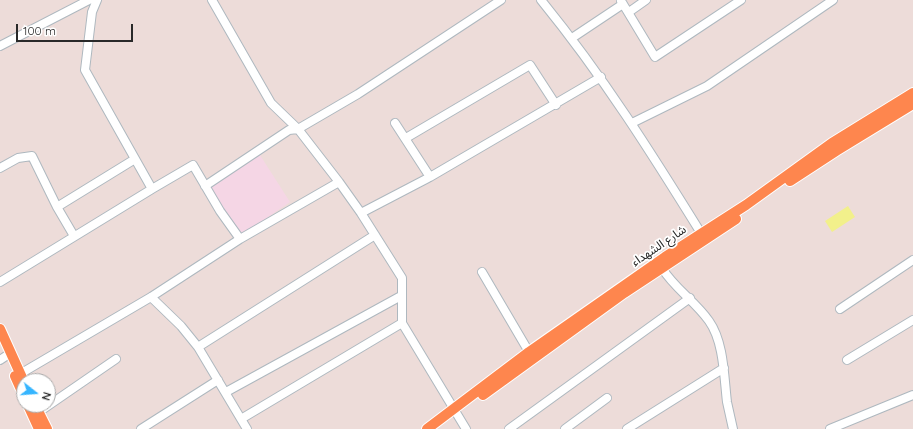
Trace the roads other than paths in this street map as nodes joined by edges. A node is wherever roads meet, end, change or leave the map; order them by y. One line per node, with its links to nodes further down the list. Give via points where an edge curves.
1 (89, 0): 12 (street)
2 (97, 0): 21 (street, via 92,12 85,70)
3 (212, 0): 19 (street, via 271,103)
4 (501, 0): 19 (street, via 358,94)
5 (541, 0): 11 (street)
6 (646, 0): 10 (street)
7 (741, 0): 10 (street, via 655,57)
8 (833, 0): 18 (street, via 707,86)
9 (622, 2): 10 (street); 11 (street)
10 (629, 12)
11 (572, 38): 13 (street)
12 (0, 46)
13 (601, 78): 16 (street); 18 (street)
14 (913, 93): 31 (main road, شارع الشهداء, via 832,143)
15 (913, 104): 31 (main road, شارع الشهداء)
16 (556, 105): 20 (street, via 530,65); 23 (street)
17 (395, 123): 20 (street)
18 (632, 123): 31 (street)
19 (298, 129): 24 (street); 25 (street, via 289,130)
20 (406, 138): 23 (street)
21 (135, 159): 26 (street); 27 (street)
22 (0, 168): 27 (street, via 18,158 32,156)
23 (430, 177): 28 (street)
24 (338, 182): 28 (street); 32 (street)
25 (205, 186): 26 (street, via 193,165); 32 (street)
26 (152, 189): 30 (street)
27 (56, 207): 30 (street)
28 (361, 213): 29 (street)
29 (375, 235): 37 (street, via 402,278); 45 (street)
30 (74, 236): 36 (street)
31 (703, 237): 34 (main road, شارع الشهداء); 46 (main road, شارع الشهداء)
32 (240, 238): 38 (street)
33 (913, 260): 40 (street)
34 (662, 268): 39 (street, via 667,278); 59 (main road, شارع الشهداء)
35 (482, 272): 46 (street)
36 (0, 282)
37 (401, 296): 42 (street); 55 (street)
38 (151, 297): 45 (street); 52 (street)
39 (690, 298): 50 (street, via 710,322); 70 (street)
40 (840, 308)
41 (913, 320): 49 (street)
42 (402, 323): 59 (street); 62 (street)
43 (0, 329): 51 (main road)
44 (0, 344): 47 (main road)
45 (198, 347): 53 (street)
46 (528, 352): 59 (main road, شارع الشهداء)
47 (3, 358): 54 (main road)
48 (116, 359): 57 (street)
49 (847, 360)
50 (724, 368): 72 (street); 73 (street)
51 (20, 373)
52 (30, 373)
53 (218, 380): 55 (street); 65 (street)
54 (16, 382)
55 (226, 392): 62 (street)
56 (913, 395): 74 (street)
57 (56, 397)
58 (607, 398): 71 (street)
59 (455, 411): 67 (main road, شارع الشهداء); 68 (main road, شارع الشهداء); 69 (street)
60 (32, 413): 63 (main road)
61 (39, 413): 64 (main road)
62 (241, 418): 66 (street)
63 (39, 429)
64 (47, 429)
65 (141, 429)
66 (247, 429)
67 (427, 429)
68 (437, 429)
69 (466, 429)
70 (509, 429)
71 (565, 429)
72 (627, 429)
73 (733, 429)
74 (830, 429)

